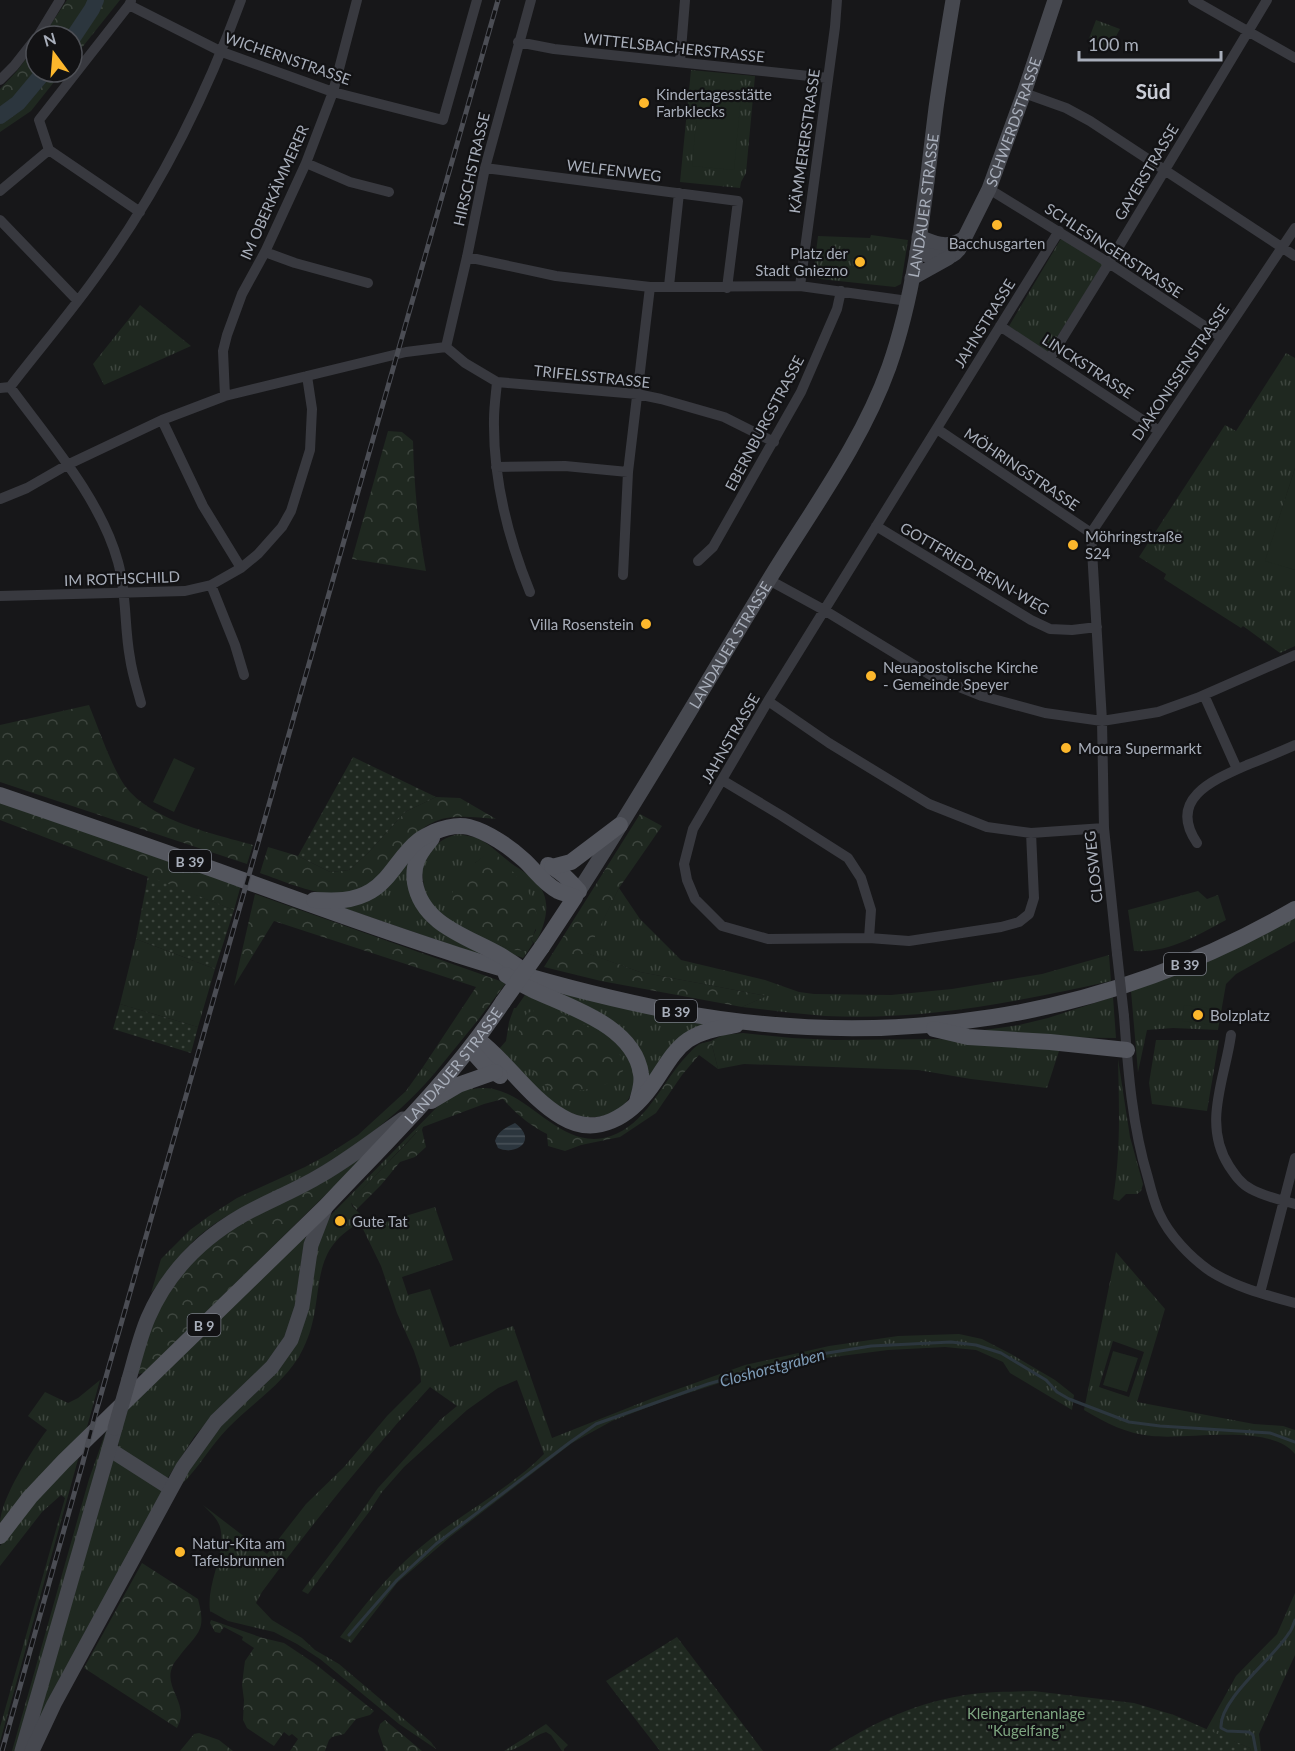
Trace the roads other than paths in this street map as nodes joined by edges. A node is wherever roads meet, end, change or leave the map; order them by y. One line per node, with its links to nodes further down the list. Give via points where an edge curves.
1 (60, 0): 13 (street)
2 (242, 0): 17 (street)
3 (357, 0): 22 (street, IM OBERKÄMMERER)
4 (477, 0): 22 (street, WICHERNSTRASSE, via 443,120)
5 (531, 0): 15 (street, HIRSCHSTRASSE)
6 (685, 0): 19 (street)
7 (837, 0): 20 (street, KÄMMERERSTRASSE)
8 (953, 0): 37 (main road, LANDAUER STRASSE)
9 (1055, 0): 23 (main road, SCHWERDSTRASSE)
10 (1193, 0): 14 (street)
11 (1267, 0): 14 (street, GAYERSTRASSE)
12 (131, 3): 17 (street, WICHERNSTRASSE); 24 (street, via 39,120)
13 (45, 24)
14 (1247, 31): 18 (street); 27 (street, GAYERSTRASSE)
15 (518, 42): 19 (street, WITTELSBACHERSTRASSE); 26 (street, HIRSCHSTRASSE)
16 (24, 52): 21 (street)
17 (222, 52): 22 (street, WICHERNSTRASSE); 32 (street)
18 (1295, 58)
19 (680, 62): 20 (street, WITTELSBACHERSTRASSE)
20 (828, 78): 47 (street, KÄMMERERSTRASSE)
21 (0, 80)
22 (333, 92): 25 (street, IM OBERKÄMMERER)
23 (1024, 93): 27 (street, via 1090,121); 28 (main road, SCHWERDSTRASSE)
24 (49, 150): 29 (street); 32 (street)
25 (306, 163): 30 (street, via 350,182); 39 (street, IM OBERKÄMMERER)
26 (485, 168): 31 (street, WELFENWEG); 41 (street, HIRSCHSTRASSE)
27 (1165, 170): 38 (street); 43 (street, GAYERSTRASSE)
28 (989, 189): 35 (street, SCHLESINGERSTRASSE); 36 (main road, SCHWERDSTRASSE)
29 (0, 191)
30 (389, 192)
31 (679, 193): 46 (street); 49 (street, WELFENWEG, via 738,201)
32 (140, 212): 51 (street)
33 (0, 220): 51 (street)
34 (1295, 228): 38 (street, DIAKONISSENSTRASSE)
35 (1059, 231): 43 (street, SCHLESINGERSTRASSE); 53 (street, JAHNSTRASSE)
36 (963, 239): 37 (main road, via 944,245); 42 (main road, SCHWERDSTRASSE, via 956,253)
37 (918, 244): 42 (main road, via 940,258); 44 (main road, LANDAUER STRASSE)
38 (1282, 248): 40 (street); 54 (street, DIAKONISSENSTRASSE)
39 (265, 252): 45 (street); 61 (street, IM OBERKÄMMERER, via 226,335)
40 (1295, 256)
41 (467, 257): 48 (street, via 556,276); 55 (street, HIRSCHSTRASSE)
42 (948, 258): 44 (main road, SCHWERDSTRASSE)
43 (1109, 263): 54 (street, SCHLESINGERSTRASSE); 56 (street, GAYERSTRASSE)
44 (912, 278): 52 (main road, LANDAUER STRASSE)
45 (368, 283)
46 (669, 286): 48 (street); 49 (street)
47 (800, 286): 49 (street); 50 (street)
48 (650, 287): 60 (street)
49 (727, 288)
50 (841, 291): 52 (street); 65 (street, EBERNBURGSTRASSE, via 801,392)
51 (78, 300): 59 (street)
52 (909, 301): 75 (main road, LANDAUER STRASSE, via 888,368 856,441)
53 (1000, 326): 56 (street, LINCKSTRASSE); 63 (street, JAHNSTRASSE)
54 (1221, 337): 64 (street, DIAKONISSENSTRASSE)
55 (446, 347): 57 (street, via 405,352); 58 (street, TRIFELSSTRASSE)
56 (1050, 358): 64 (street, LINCKSTRASSE)
57 (308, 376): 61 (street); 73 (street, IM ROTHSCHILD, via 312,409 310,450 291,511 273,540)
58 (498, 382): 60 (street, TRIFELSSTRASSE); 67 (street, via 494,419)
59 (5, 387): 66 (street)
60 (637, 394): 65 (street, TRIFELSSTRASSE, via 724,417); 68 (street)
61 (225, 396): 62 (street)
62 (162, 420): 66 (street); 73 (street, via 203,506)
63 (937, 429): 70 (street, JAHNSTRASSE); 71 (street, MÖHRINGSTRASSE)
64 (1160, 430): 71 (street, DIAKONISSENSTRASSE)
65 (774, 442): 72 (street, EBERNBURGSTRASSE, via 713,547)
66 (67, 465): 69 (street, via 27,489); 78 (street, via 109,533)
67 (496, 467): 68 (street, via 565,466); 77 (street, via 508,526)
68 (628, 472): 74 (street)
69 (0, 499)
70 (876, 526): 80 (street, JAHNSTRASSE); 81 (street, GOTTFRIED-RENN-WEG, via 1050,629)
71 (1091, 533): 81 (street, CLOSWEG)
72 (698, 561)
73 (241, 568): 76 (street, IM ROTHSCHILD)
74 (622, 575)
75 (769, 580): 80 (street); 92 (main road, LANDAUER STRASSE)
76 (211, 585): 78 (street, IM ROTHSCHILD, via 185,591); 83 (street)
77 (530, 592)
78 (125, 594): 79 (street, IM ROTHSCHILD); 86 (street, via 129,657)
79 (0, 596)
80 (824, 610): 85 (street, JAHNSTRASSE); 87 (street, via 932,676 982,696 1045,713)
81 (1097, 627): 87 (street, CLOSWEG)
82 (1295, 655): 84 (street)
83 (244, 675)
84 (1204, 695): 87 (street, via 1158,712); 89 (street)
85 (768, 701): 90 (street, JAHNSTRASSE); 95 (street, via 828,743 929,804 987,827)
86 (141, 702)
87 (1102, 721): 93 (street, CLOSWEG)
88 (1295, 745): 89 (street)
89 (1237, 770): 96 (street, via 1210,782 1191,803 1188,825)
90 (722, 780): 104 (street, via 848,858 861,878 870,910); 104 (street, JAHNSTRASSE, via 693,829 684,864 695,899 722,926 768,939)
91 (0, 795): 101 (main road, B 39)
92 (620, 825): 98 (main road, via 571,862); 100 (main road, LANDAUER STRASSE)
93 (1104, 828): 95 (street); 111 (street, CLOSWEG, bridge)
94 (437, 831): 97 (main road, via 456,826 471,828); 101 (main road, via 412,846 374,890 364,895 345,900); 106 (main road, via 420,854 414,872 417,891 427,910 454,932)
95 (1031, 833): 104 (street, JAHNSTRASSE, via 1034,898 1029,914 1019,922 909,941)
96 (1197, 843)
97 (523, 858): 98 (main road); 99 (main road)
98 (552, 867): 100 (main road, via 568,879)
99 (550, 885): 100 (main road, via 558,891); 103 (main road)
100 (577, 894): 103 (main road, LANDAUER STRASSE)
101 (296, 900): 105 (main road, B 39)
102 (1295, 909): 108 (main road, B 39, via 1204,956 1114,989 1040,1009)
103 (553, 930): 110 (main road, LANDAUER STRASSE, bridge)
104 (869, 938)
105 (486, 963): 106 (main road, B 39); 114 (main road, via 530,989 585,1013 617,1034 639,1065 642,1076)
106 (533, 976): 107 (main road, B 39, via 644,1005)
107 (752, 1022): 108 (main road, B 39, via 839,1028); 114 (main road, via 703,1032 687,1041)
108 (922, 1026): 111 (main road, via 968,1037)
109 (1231, 1035): 117 (street, via 1216,1106 1215,1129 1224,1158 1237,1179 1251,1190)
110 (474, 1044): 112 (main road, via 487,1068); 113 (main road, via 494,1052); 115 (main road, LANDAUER STRASSE)
111 (1127, 1050): 120 (street, CLOSWEG, via 1139,1142 1159,1214 1187,1251 1211,1271)
112 (495, 1072): 113 (main road); 115 (main road, via 458,1085)
113 (528, 1091): 114 (main road, via 562,1117 584,1125 612,1122)
114 (636, 1103)
115 (415, 1111): 119 (main road, LANDAUER STRASSE); 122 (main road, bridge, via 351,1157 243,1215 184,1261 157,1299 142,1334)
116 (1295, 1158): 117 (street)
117 (1284, 1200): 118 (street); 120 (street)
118 (1295, 1204)
119 (326, 1206): 123 (main road, via 313,1237 302,1307 291,1340 272,1367 216,1421); 124 (main road, B 9, via 64,1461)
120 (1260, 1293): 121 (street, CLOSWEG)
121 (1295, 1303)
122 (109, 1449): 123 (main road); 125 (main road)
123 (170, 1488): 126 (main road)
124 (0, 1536)
125 (22, 1751)
126 (32, 1751)

